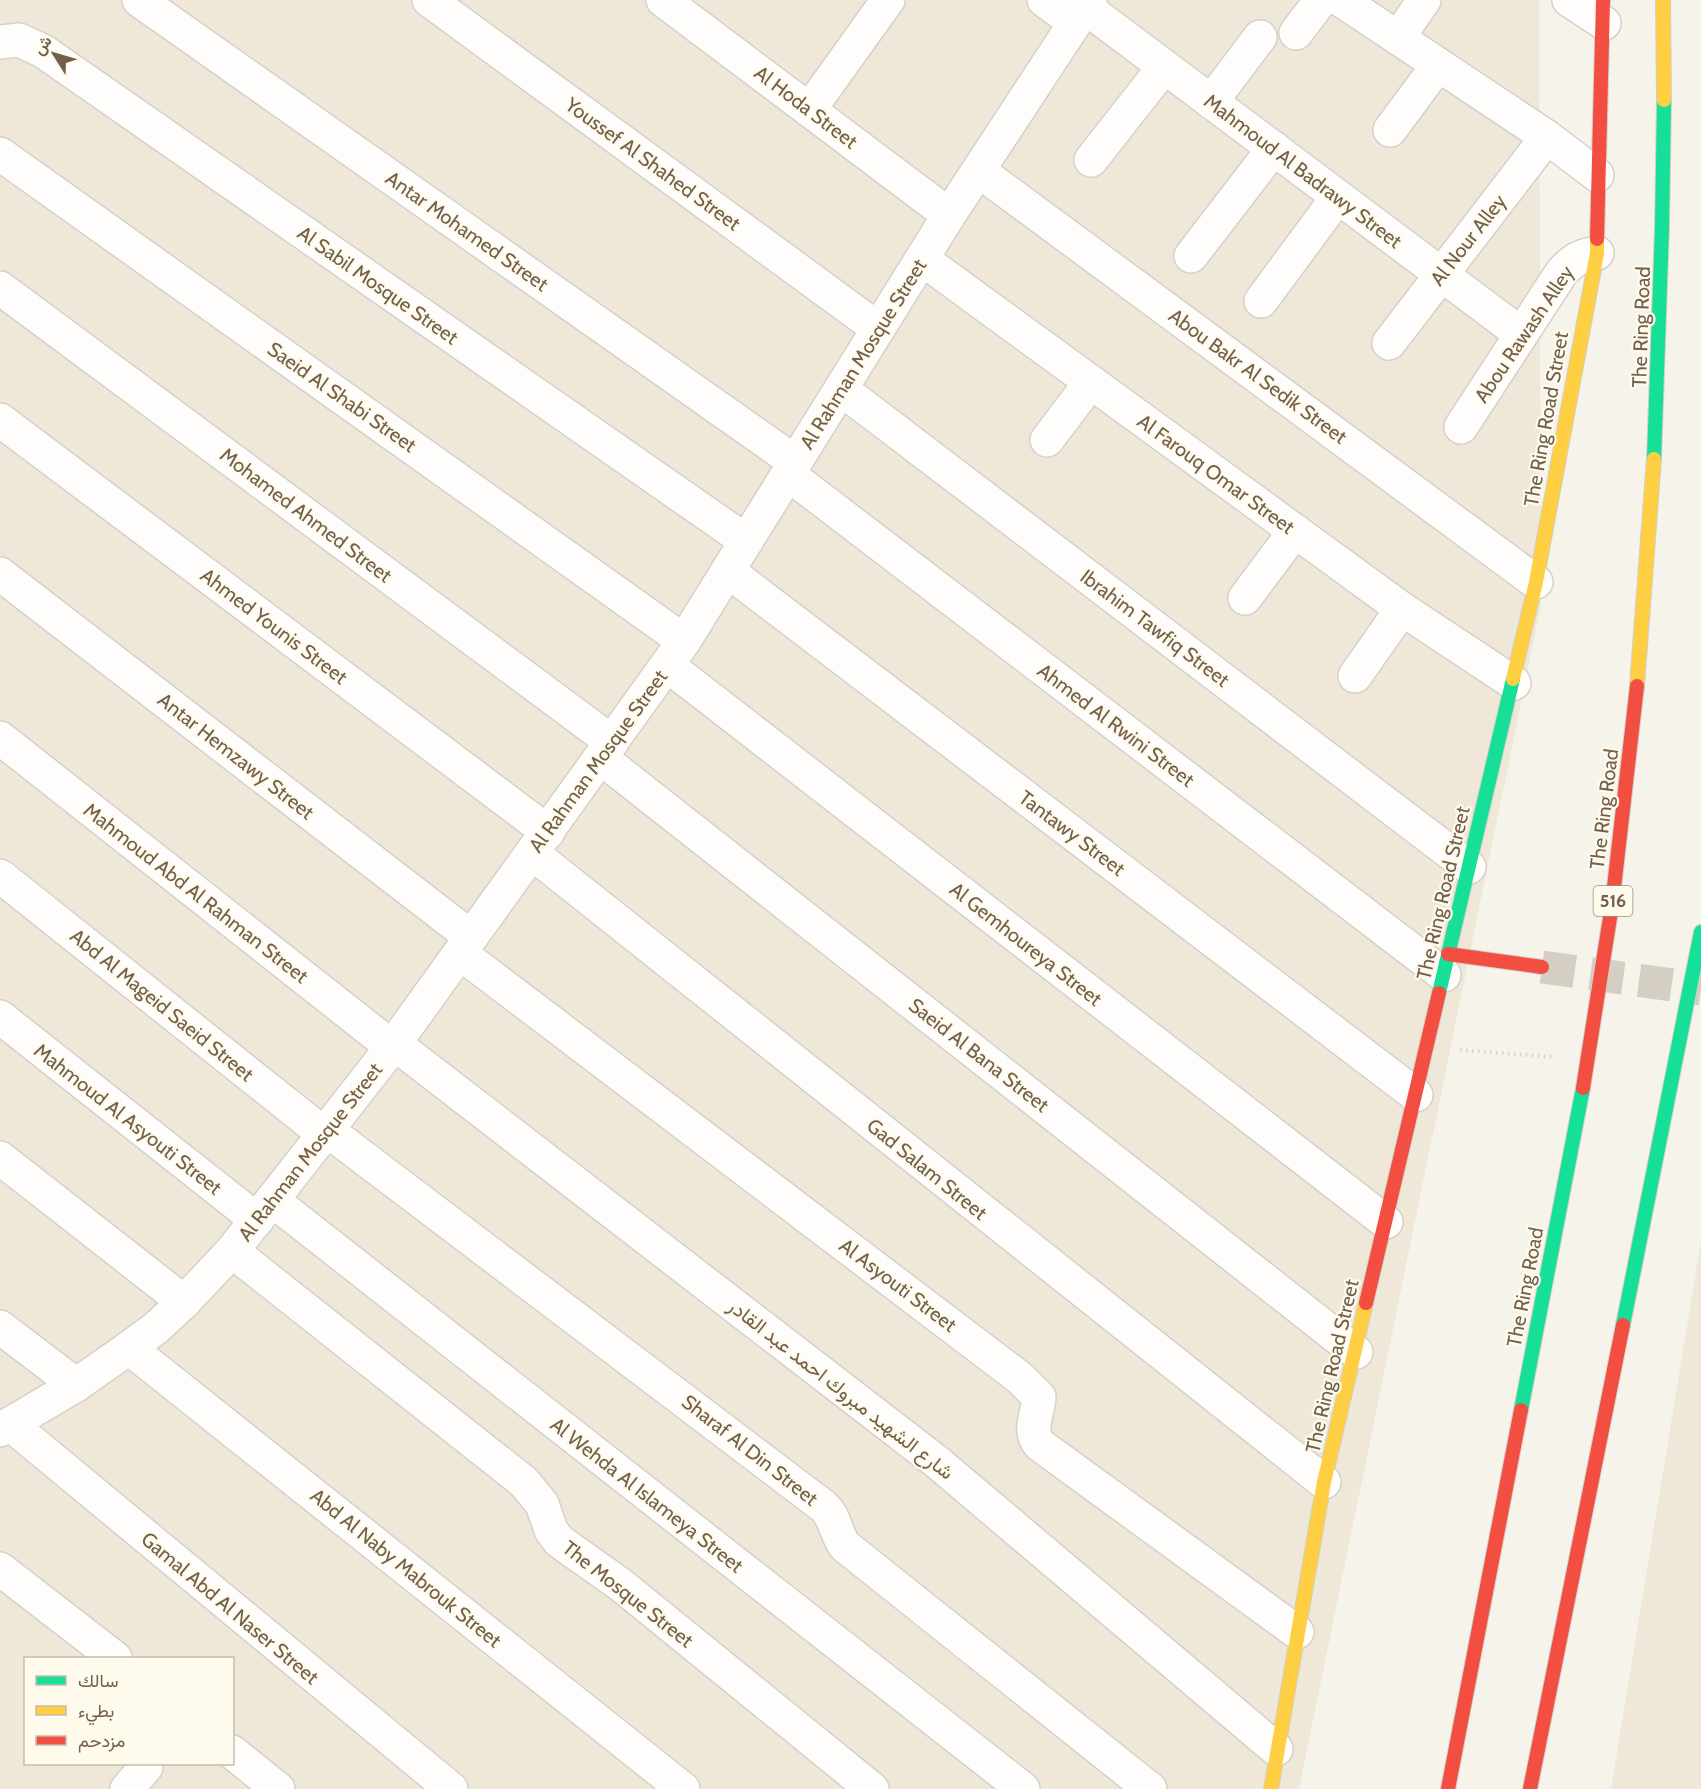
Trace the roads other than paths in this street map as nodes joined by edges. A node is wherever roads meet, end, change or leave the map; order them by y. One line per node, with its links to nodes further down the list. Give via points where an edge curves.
1 (139, 0): 44 (street, Antar Mohamed Street)
2 (429, 0): 36 (street, Youssef Al Shahed Street)
3 (663, 0): 20 (street, Al Hoda Street)
4 (888, 0): 20 (street)
5 (1044, 0): 11 (street, Mahmoud Al Badrawy Street)
6 (1321, 0): 13 (street)
7 (1341, 0): 15 (street)
8 (1425, 0): 15 (street)
9 (1569, 0): 12 (street)
10 (1663, 0): 91 (main road, The Ring Road / 516, via 1663,291 1646,599 1615,883 1588,1059)
11 (1083, 10): 18 (street, Mahmoud Al Badrawy Street); 26 (street, Al Rahman Mosque Street)
12 (1603, 11): 27 (main road, The Ring Road Street)
13 (1296, 33)
14 (1260, 37): 19 (street)
15 (1398, 38): 17 (street)
16 (2, 44): 46 (street, Al Sabil Mosque Street, via 19,40 43,51)
17 (1438, 65): 21 (street); 22 (street)
18 (1164, 67): 19 (street, Mahmoud Al Badrawy Street); 25 (street)
19 (1211, 102): 23 (street, Mahmoud Al Badrawy Street)
20 (809, 110): 29 (street, Al Hoda Street)
21 (1390, 130)
22 (1547, 137): 27 (street); 33 (street, Al Nour Alley)
23 (1274, 148): 28 (street, Mahmoud Al Badrawy Street); 31 (street)
24 (0, 153): 52 (street, Saeid Al Shabi Street)
25 (1091, 160)
26 (979, 171): 29 (street, Al Rahman Mosque Street); 49 (street, Abou Bakr Al Sedik Street)
27 (1597, 175): 30 (main road, The Ring Road Street)
28 (1337, 198): 33 (street, Mahmoud Al Badrawy Street); 35 (street)
29 (949, 215): 32 (street, Al Rahman Mosque Street)
30 (1597, 253): 37 (street, Abou Rawash Alley, via 1572,261); 49 (main road, The Ring Road Street)
31 (1191, 256)
32 (922, 260): 36 (street, Al Rahman Mosque Street); 39 (street, Al Farouq Omar Street)
33 (1442, 274): 37 (street, Mahmoud Al Badrawy Street); 38 (street, Al Nour Alley)
34 (0, 288): 56 (street, Mohamed Ahmed Street)
35 (1261, 301)
36 (877, 328): 40 (street, Al Rahman Mosque Street)
37 (1521, 334): 42 (street, Abou Rawash Alley)
38 (1389, 343)
39 (1090, 382): 43 (street); 45 (street, Al Farouq Omar Street)
40 (841, 388): 44 (street, Al Rahman Mosque Street); 58 (street, Ibrahim Tawfiq Street)
41 (0, 420): 57 (street, Ahmed Younis Street)
42 (1461, 427)
43 (1047, 440)
44 (792, 468): 46 (street, Al Rahman Mosque Street); 62 (street, Ahmed Al Rwini Street)
45 (1295, 531): 50 (street); 51 (street, Al Farouq Omar Street)
46 (746, 542): 47 (street, Al Rahman Mosque Street)
47 (728, 571): 52 (street, Al Rahman Mosque Street); 66 (street, Tantawy Street)
48 (0, 574): 61 (street, Antar Hemzawy Street)
49 (1536, 582): 54 (main road, The Ring Road Street)
50 (1245, 598)
51 (1402, 609): 53 (street); 54 (street, Al Farouq Omar Street)
52 (675, 653): 56 (street, Al Rahman Mosque Street); 70 (street, Al Gemhoureya Street)
53 (1355, 676)
54 (1514, 683): 58 (main road, The Ring Road Street)
55 (0, 738): 65 (street, Mahmoud Abd Al Rahman Street)
56 (607, 750): 57 (street, Al Rahman Mosque Street); 75 (street, Saeid Al Bana Street)
57 (540, 843): 61 (street, Al Rahman Mosque Street); 78 (street, Gad Salam Street)
58 (1469, 867): 62 (main road, The Ring Road Street)
59 (0, 876): 67 (street, Abd Al Mageid Saeid Street)
60 (1701, 932): 92 (main road)
61 (466, 945): 65 (street, Al Rahman Mosque Street); 80 (street, Al Asyouti Street, via 1020,1378 1039,1397 1032,1429 1040,1445)
62 (1446, 964): 63 (main road); 66 (main road, The Ring Road Street)
63 (1542, 967)
64 (0, 1017): 69 (street, Mahmoud Al Asyouti Street)
65 (393, 1045): 67 (street, Al Rahman Mosque Street); 82 (street, شارع الشهيد مبروك احمد عبد القادر, via 937,1462)
66 (1416, 1095): 70 (main road, The Ring Road Street)
67 (326, 1132): 69 (street, Al Rahman Mosque Street); 89 (street, Sharaf Al Din Street, via 823,1506 835,1520 845,1546)
68 (0, 1158): 72 (street)
69 (264, 1210): 71 (street, Al Rahman Mosque Street); 88 (street, Al Wehda Al Islameya Street)
70 (1386, 1222): 75 (main road, The Ring Road Street)
71 (232, 1251): 72 (street, Al Rahman Mosque Street); 87 (street, The Mosque Street, via 524,1482 542,1504 559,1541 621,1585)
72 (184, 1302): 74 (street, Al Rahman Mosque Street)
73 (0, 1327): 76 (street)
74 (129, 1348): 76 (street, Al Rahman Mosque Street); 86 (street, Abd Al Naby Mabrouk Street)
75 (1356, 1352): 78 (main road, The Ring Road Street)
76 (76, 1385): 77 (street, Al Rahman Mosque Street)
77 (5, 1427): 85 (street, Gamal Abd Al Naser Street)
78 (1324, 1482): 80 (main road, The Ring Road Street)
79 (0, 1569): 81 (street)
80 (1298, 1632): 82 (main road, The Ring Road Street)
81 (112, 1657)
82 (1276, 1749): 90 (main road, The Ring Road Street)
83 (234, 1754): 84 (street)
84 (278, 1789)
85 (451, 1789)
86 (683, 1789)
87 (872, 1789)
88 (1023, 1789)
89 (1150, 1789)
90 (1271, 1789)
91 (1448, 1789)
92 (1530, 1789)

